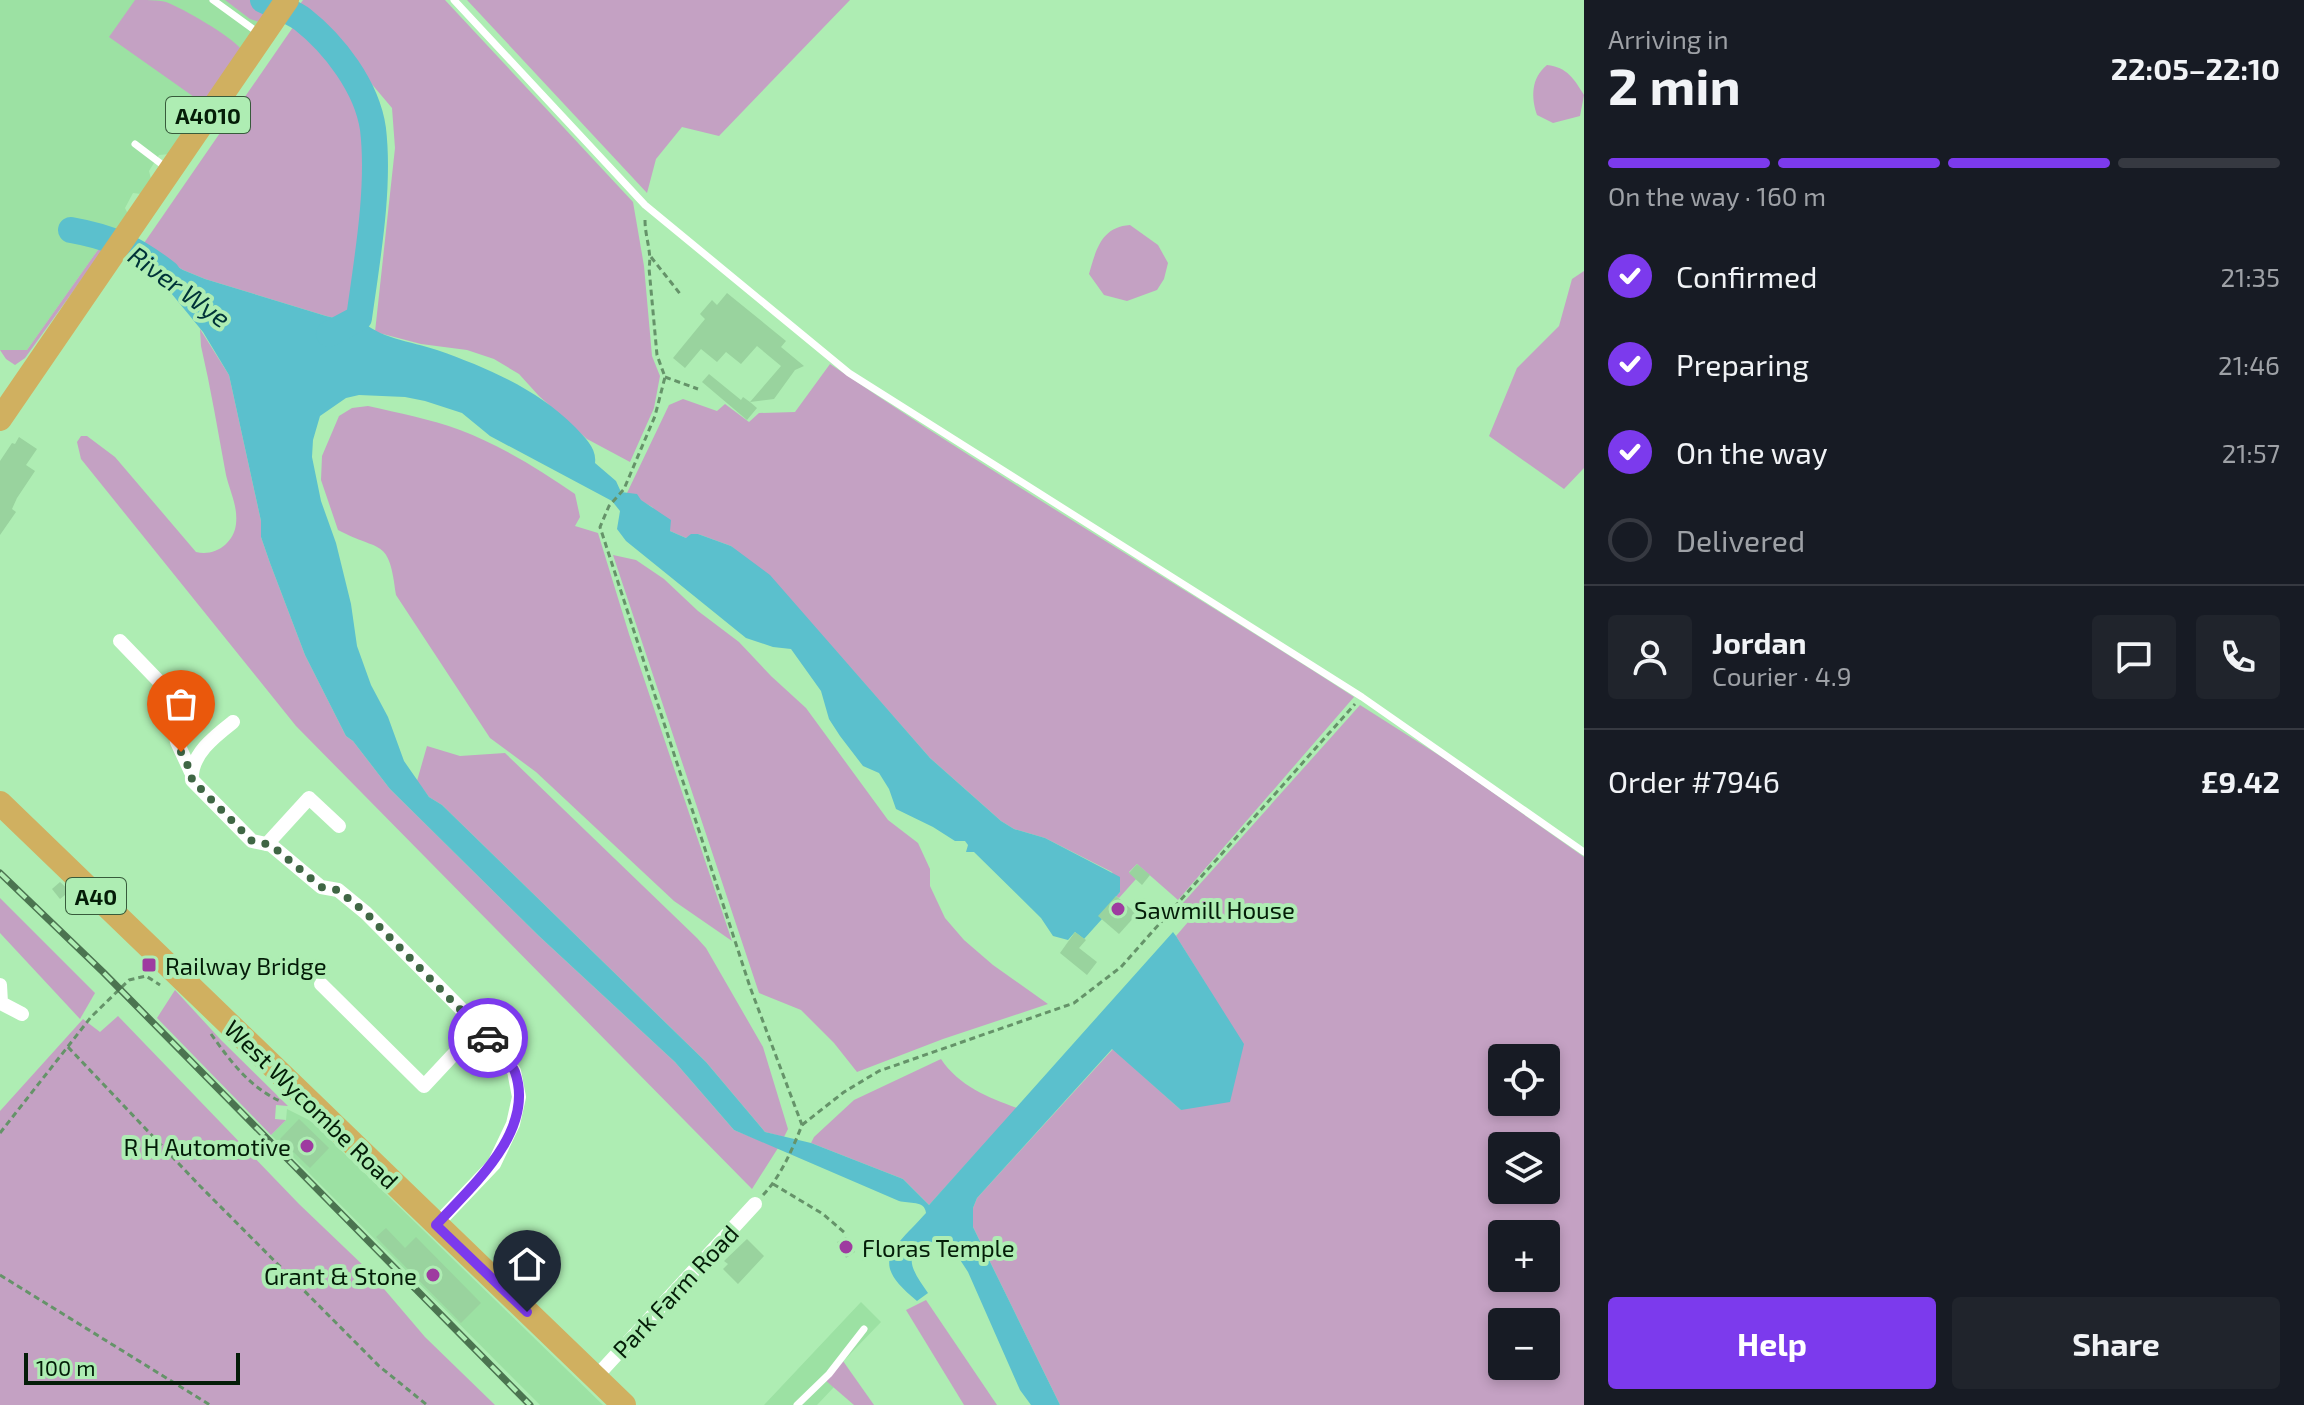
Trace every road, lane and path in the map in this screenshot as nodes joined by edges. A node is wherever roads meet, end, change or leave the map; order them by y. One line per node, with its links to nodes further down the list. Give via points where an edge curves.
1 (213, 0): 4 (lane)
2 (287, 0): 4 (highway, A4010)
3 (454, 0): 7 (lane)
4 (262, 35): 6 (highway, A4010)
5 (135, 144): 6 (lane)
6 (170, 170): 12 (highway, A4010)
7 (645, 205): 8 (path); 15 (lane, via 849,373)
8 (651, 257): 9 (path); 10 (path, via 657,355)
9 (681, 295)
10 (665, 377): 11 (path); 29 (path, via 655,416 624,489 600,527 750,987)
11 (698, 389)
12 (9, 391): 13 (highway, A4010)
13 (0, 419)
14 (120, 641): 17 (street, via 174,697 177,742)
15 (1362, 697): 21 (lane); 29 (path, via 1121,967 1074,1003 879,1071)
16 (233, 722): 17 (street, via 209,741)
17 (191, 772): 20 (street, via 192,780 252,841)
18 (0, 803): 33 (highway, West Wycombe Road / A40)
19 (339, 826): 20 (street, via 309,798)
20 (267, 844): 27 (street, via 321,887 338,890 366,913)
21 (1584, 852)
22 (129, 980): 28 (path)
23 (321, 984): 27 (street, via 424,1086)
24 (0, 985): 25 (street)
25 (1, 1004): 26 (street)
26 (22, 1014)
27 (479, 1027): 33 (street, via 514,1071 519,1097 494,1164)
28 (68, 1047): 30 (path); 39 (path, via 379,1366)
29 (802, 1125): 31 (path)
30 (0, 1133)
31 (773, 1184): 32 (path); 34 (path)
32 (755, 1204): 37 (street, Park Farm Road)
33 (436, 1225): 37 (highway, West Wycombe Road / A40)
34 (845, 1233)
35 (0, 1275): 38 (path)
36 (864, 1329): 41 (lane)
37 (595, 1378): 40 (highway, West Wycombe Road / A40)
38 (210, 1405)
39 (427, 1405)
40 (624, 1405)
41 (797, 1405)

